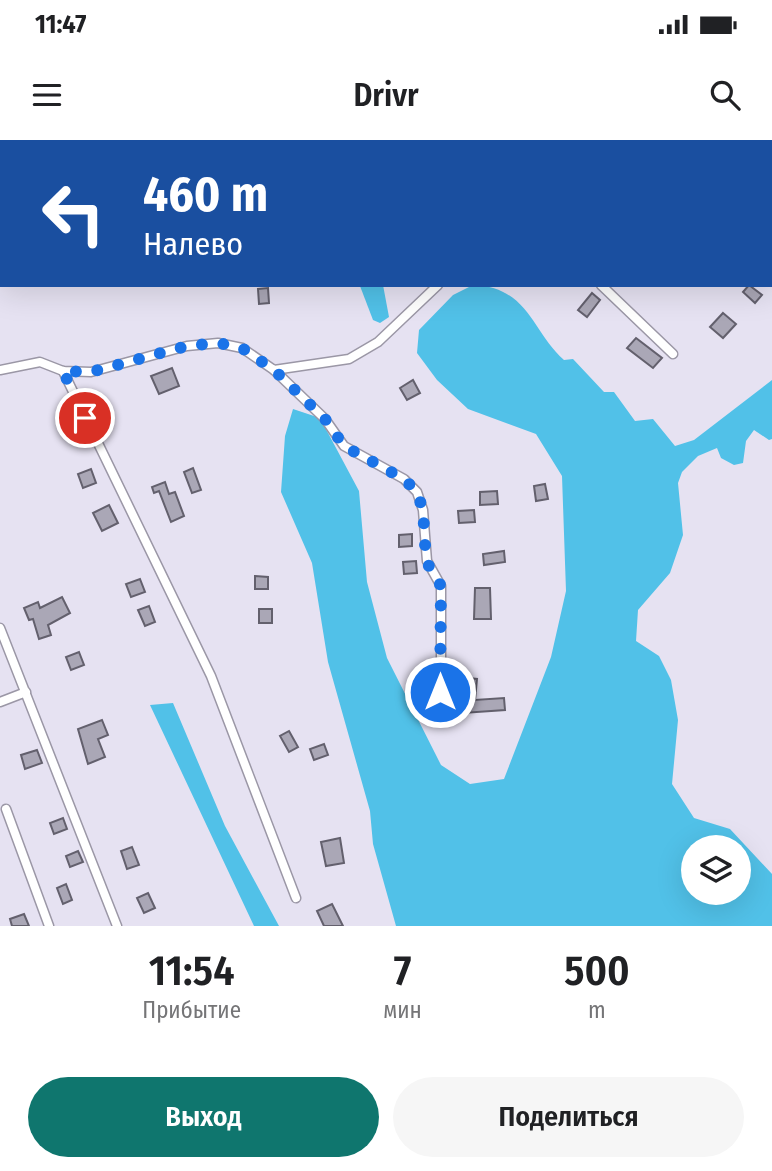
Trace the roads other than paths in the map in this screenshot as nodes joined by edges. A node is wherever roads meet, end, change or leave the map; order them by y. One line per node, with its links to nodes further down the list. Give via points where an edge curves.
1 (436, 287): 5 (street, via 378,342 349,359)
2 (603, 287): 3 (street)
3 (673, 354)
4 (0, 370): 6 (street, via 40,362)
5 (274, 370): 6 (street, via 242,348 218,343 187,346 91,372); 9 (street, via 325,419 344,446 404,479 417,492 423,510 426,561 441,586)
6 (63, 371): 12 (street, via 211,676)
7 (0, 628): 8 (street)
8 (26, 692): 10 (street); 14 (street)
9 (440, 692)
10 (0, 702)
11 (6, 809): 13 (street)
12 (296, 898)
13 (49, 926)
14 (117, 926)

